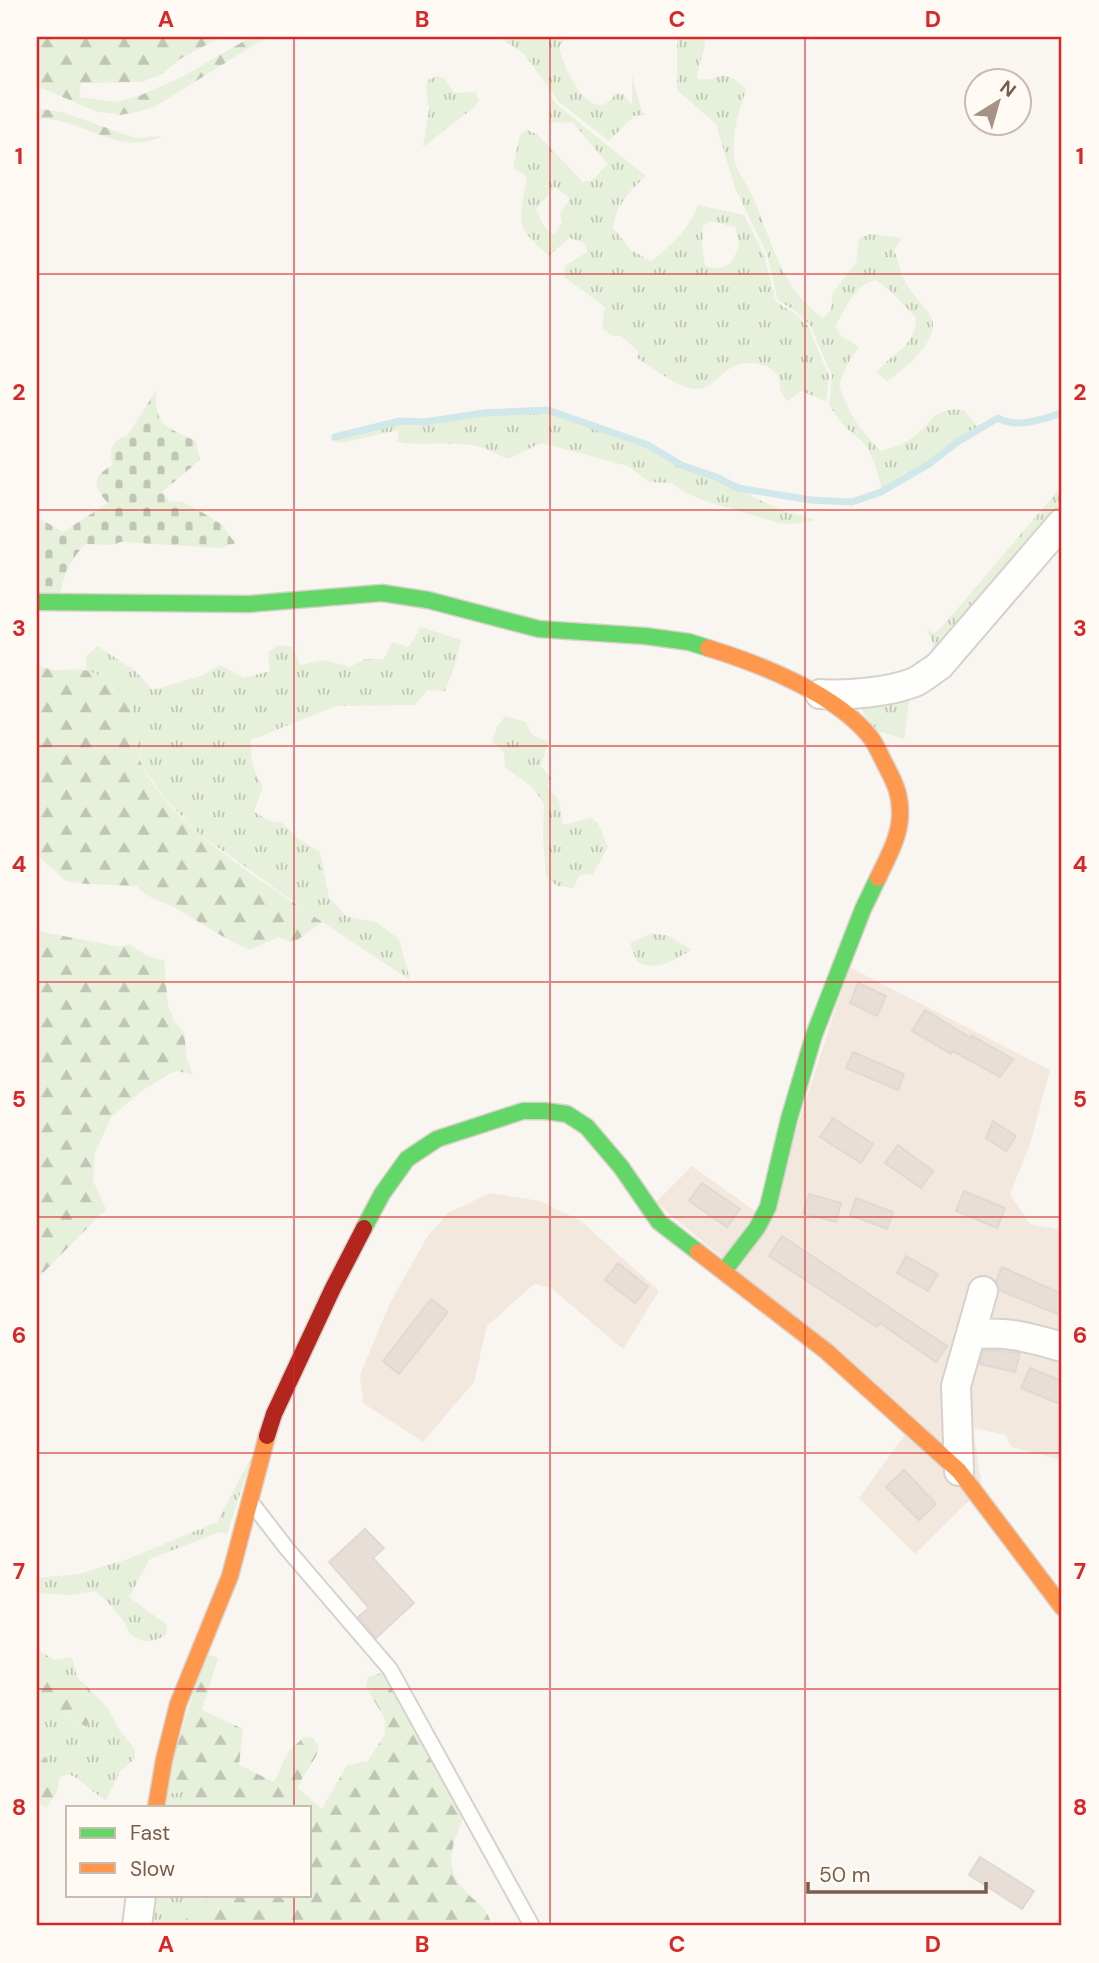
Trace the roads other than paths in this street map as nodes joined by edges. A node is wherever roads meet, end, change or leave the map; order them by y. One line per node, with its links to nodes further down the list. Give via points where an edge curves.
1 (1062, 523): 3 (street, via 939,666 916,681 890,688 842,696)
2 (37, 602): 3 (street, via 249,604 382,593 539,629 689,642)
3 (820, 694): 4 (street, via 871,737 899,791 900,819 890,854 863,909 814,1035 768,1207)
4 (724, 1271): 8 (street, via 826,1352); 9 (street, via 659,1222 587,1127 567,1114 523,1111 437,1139 407,1159 382,1194 333,1288 274,1414)
5 (983, 1291): 6 (street)
6 (972, 1335): 7 (street, via 1020,1335); 8 (street, via 956,1386)
7 (1062, 1347)
8 (959, 1471): 10 (street)
9 (251, 1502): 11 (street, via 230,1576 178,1704); 14 (lane, via 390,1670)
10 (1062, 1607)
11 (156, 1806)
12 (141, 1896): 13 (street)
13 (137, 1926)
14 (531, 1926)

